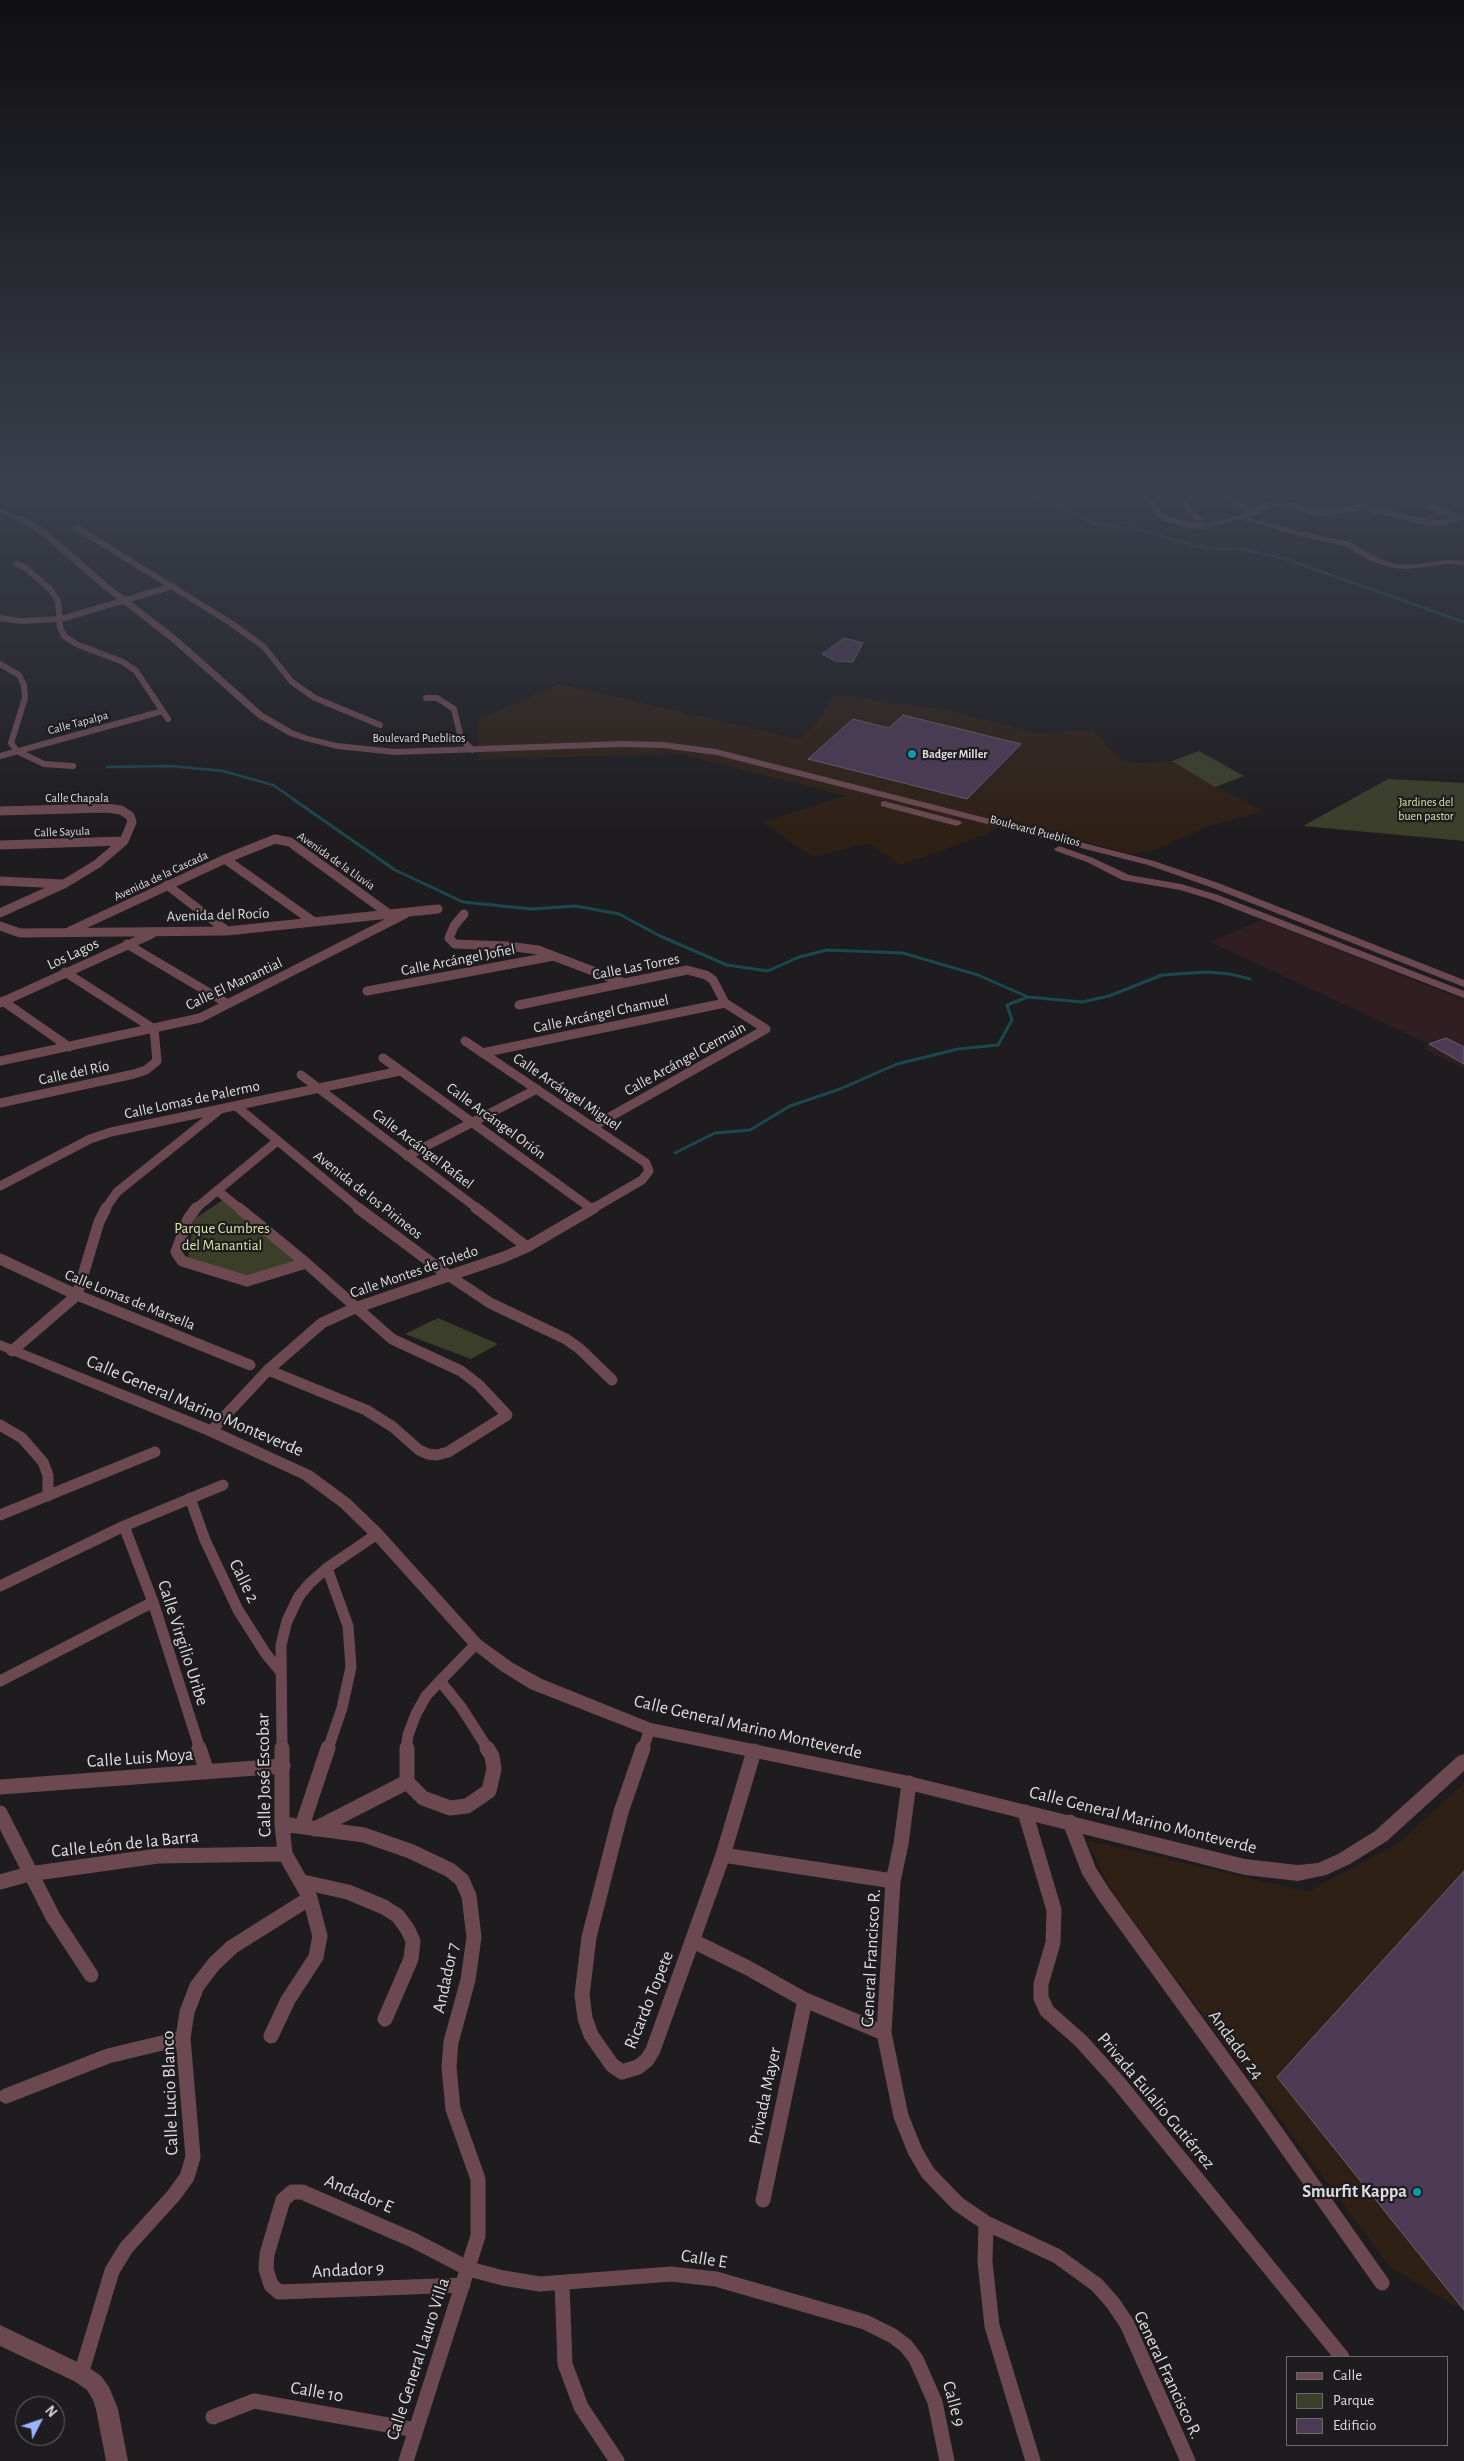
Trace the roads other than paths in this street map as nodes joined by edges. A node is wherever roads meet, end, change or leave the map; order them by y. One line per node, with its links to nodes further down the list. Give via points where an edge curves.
1 (59, 605): 5 (street)
2 (99, 605): 5 (street)
3 (131, 605): 12 (street, Boulevard Pueblitos, via 260,715 291,733 337,746 372,751)
4 (203, 605): 11 (street, via 264,647 292,682 314,698)
5 (60, 616): 6 (street, via 20,621); 9 (street, via 64,636 136,671)
6 (0, 618)
7 (0, 664): 13 (street, via 18,675 24,686 25,698 11,743)
8 (426, 698): 12 (street, via 437,698 454,709 461,738)
9 (163, 711): 10 (street); 13 (street, Calle Tapalpa)
10 (168, 719)
11 (380, 725)
12 (472, 750): 17 (street, Boulevard Pueblitos, via 580,744 664,745 716,752 765,765 772,773)
13 (17, 751): 14 (street, Calle Tapalpa); 15 (street, via 44,764)
14 (0, 756)
15 (73, 766)
16 (0, 811): 18 (street, Calle Chapala, via 121,810 130,816 132,822)
17 (932, 812): 22 (street, Boulevard Pueblitos); 23 (street, Boulevard Pueblitos, via 1075,854)
18 (124, 841): 20 (street, Calle Sayula); 25 (street, via 97,864)
19 (267, 841): 21 (street, Avenida de la Cascada); 30 (street, Avenida de la Lluvia, via 281,839 290,842)
20 (0, 845)
21 (224, 859): 26 (street, Avenida de la Cascada); 32 (street)
22 (1140, 861): 23 (street); 39 (street, Boulevard Pueblitos, via 1217,886)
23 (1112, 872): 40 (street, Boulevard Pueblitos, via 1138,881 1195,891)
24 (0, 882): 25 (street)
25 (64, 884): 29 (street)
26 (167, 885): 34 (street); 36 (street, Avenida de la Cascada)
27 (438, 909): 28 (street, Avenida del Rocío)
28 (410, 912): 30 (street, Avenida del Rocío); 50 (street, Calle El Manantial)
29 (0, 913)
30 (389, 914): 32 (street, Avenida del Rocío)
31 (464, 914): 38 (street, via 449,938 455,944 507,946)
32 (314, 922): 34 (street, Avenida del Rocío)
33 (0, 926): 36 (street, Avenida del Rocío, via 20,933)
34 (227, 930): 35 (street, Avenida del Rocío)
35 (157, 931): 36 (street, Avenida del Rocío); 37 (street, Los Lagos)
36 (66, 932)
37 (127, 944): 41 (street, Los Lagos); 50 (street)
38 (555, 955): 43 (street); 46 (street, Calle Arcángel Jofiel)
39 (1391, 955): 40 (street, via 1393,961); 42 (street, Boulevard Pueblitos)
40 (1382, 964): 44 (street, Boulevard Pueblitos)
41 (65, 972): 48 (street, Los Lagos); 52 (street)
42 (1441, 975): 44 (street, via 1427,976); 45 (street, Boulevard Pueblitos)
43 (624, 983): 49 (street, Calle Las Torres, via 687,970 713,980); 51 (street, Calle Las Torres)
44 (1432, 983): 47 (street, Boulevard Pueblitos)
45 (1464, 984)
46 (368, 991)
47 (1464, 995)
48 (1, 1002): 54 (street)
49 (725, 1003): 55 (street, Calle Arcángel Chamuel); 66 (street, Calle Arcángel Germain, via 766,1029)
50 (228, 1004): 52 (street, Calle El Manantial, via 200,1018)
51 (518, 1005)
52 (154, 1029): 54 (street, Calle El Manantial); 62 (street, Calle del Río, via 158,1058 154,1066 134,1074)
53 (465, 1041): 55 (street, Calle Arcángel Miguel)
54 (69, 1047): 57 (street, Calle El Manantial)
55 (482, 1052): 61 (street, Calle Arcángel Miguel)
56 (383, 1058): 58 (street, Calle Arcángel Orión)
57 (0, 1061)
58 (400, 1071): 60 (street, Calle Lomas de Palermo); 65 (street, Calle Arcángel Orión)
59 (301, 1075): 60 (street, Calle Arcángel Rafael)
60 (319, 1089): 63 (street, Calle Lomas de Palermo); 68 (street, Calle Arcángel Rafael)
61 (537, 1089): 65 (street); 66 (street, Calle Arcángel Miguel)
62 (0, 1103)
63 (236, 1106): 64 (street, Calle Lomas de Palermo); 67 (street, Avenida de los Pirineos)
64 (219, 1110): 70 (street, Calle Lomas de Palermo, via 90,1139); 77 (street, via 128,1182 108,1203 93,1239)
65 (472, 1123): 68 (street); 72 (street, Calle Arcángel Orión)
66 (592, 1126): 69 (street, Calle Arcángel Miguel, via 646,1163)
67 (276, 1142): 71 (street); 76 (street, Avenida de los Pirineos)
68 (407, 1156): 73 (street, Calle Arcángel Rafael)
69 (649, 1171): 72 (street, Calle Montes de Toledo, via 642,1180)
70 (0, 1186)
71 (218, 1191): 75 (street); 75 (street, via 188,1219 176,1252 182,1261 247,1281)
72 (592, 1209): 73 (street, Calle Montes de Toledo)
73 (527, 1246): 76 (street, Calle Montes de Toledo)
74 (0, 1259): 77 (street, Calle Lomas de Marsella)
75 (306, 1263): 78 (street)
76 (448, 1275): 78 (street, Calle Montes de Toledo); 82 (street, Avenida de los Pirineos, via 490,1303 566,1339)
77 (77, 1295): 79 (street); 80 (street, Calle Lomas de Marsella)
78 (355, 1308): 81 (street, Calle Montes de Toledo, via 322,1323); 81 (street, via 392,1339 461,1371 507,1415 452,1450 428,1454 366,1410)
79 (6, 1348): 84 (street, Calle General Marino Monteverde)
80 (250, 1365)
81 (268, 1370): 84 (street, Calle Montes de Toledo)
82 (612, 1380)
83 (0, 1425): 87 (street, via 22,1438 43,1462 48,1475)
84 (210, 1431): 91 (street, Calle General Marino Monteverde, via 280,1461 326,1487)
85 (155, 1452): 87 (street)
86 (223, 1485): 88 (street)
87 (48, 1496): 89 (street)
88 (190, 1498): 90 (street); 96 (street, Calle 2, via 205,1540 238,1610)
89 (0, 1515)
90 (124, 1526): 93 (street); 94 (street, Calle Virgilio Uribe)
91 (378, 1534): 92 (street, Calle José Escobar); 95 (street, Calle General Marino Monteverde)
92 (327, 1568): 96 (street, Calle José Escobar, via 299,1596 287,1621 281,1644); 111 (street, via 348,1626 351,1667)
93 (0, 1586)
94 (153, 1602): 97 (street); 103 (street, Calle Virgilio Uribe)
95 (476, 1644): 98 (street); 99 (street, Calle General Marino Monteverde, via 536,1684)
96 (281, 1672): 102 (street, Calle José Escobar)
97 (0, 1681)
98 (440, 1681): 104 (street, via 426,1696 408,1735 405,1761); 104 (street, via 484,1741 492,1756 493,1779 489,1791 479,1799 467,1806 450,1808 423,1798)
99 (650, 1728): 100 (street, Calle General Marino Monteverde); 119 (street, Ricardo Topete, via 616,1831 589,1937 582,1995 592,2035 612,2064 622,2072 638,2067 653,2050)
100 (754, 1751): 105 (street, Calle General Marino Monteverde); 113 (street, Ricardo Topete)
101 (1464, 1761): 109 (street, Calle General Marino Monteverde, via 1381,1836 1344,1860 1320,1870 1298,1873 1245,1867)
102 (282, 1766): 103 (street, Calle Luis Moya); 110 (street, Calle José Escobar)
103 (207, 1772): 106 (street, Calle Luis Moya)
104 (408, 1782): 111 (street)
105 (909, 1783): 107 (street, Calle General Marino Monteverde); 115 (street, General Francisco R.)
106 (0, 1787)
107 (1025, 1812): 109 (street, Calle General Marino Monteverde); 135 (street, Privada Eulalio Gutiérrez, via 1054,1910 1053,1942 1041,1984 1041,1998 1047,2011 1081,2041 1118,2082)
108 (0, 1813): 114 (street)
109 (1070, 1822): 132 (street, Andador 24, via 1089,1871 1105,1896)
110 (282, 1824): 111 (street, Andador 7); 112 (street, Calle José Escobar)
111 (309, 1827): 130 (street, Andador 7, via 364,1835 435,1861 462,1880 469,1896 474,1937 468,1980 451,2042 449,2067 453,2110 478,2179 478,2236)
112 (285, 1854): 114 (street, Calle León de la Barra, via 158,1856); 117 (street, Calle José Escobar)
113 (723, 1855): 115 (street); 119 (street, Ricardo Topete)
114 (29, 1874): 116 (street, Calle León de la Barra); 120 (street)
115 (893, 1881): 123 (street, General Francisco R.)
116 (0, 1882)
117 (303, 1882): 118 (street, Calle José Escobar); 122 (street, via 348,1892 384,1907 398,1916 408,1930 413,1941 411,1959)
118 (310, 1898): 124 (street, Calle José Escobar, via 320,1936 316,1957 288,2000); 125 (street, Calle Lucio Blanco, via 254,1932 214,1964 198,1986 187,2012)
119 (693, 1941): 121 (street)
120 (91, 1976)
121 (805, 2000): 123 (street); 127 (street, Privada Mayer)
122 (385, 2019)
123 (884, 2033): 128 (street, General Francisco R., via 901,2116 915,2151 940,2187)
124 (271, 2036)
125 (183, 2038): 126 (street, via 108,2056); 137 (street, Calle Lucio Blanco, via 193,2157 187,2177 126,2248 112,2271)
126 (6, 2096)
127 (763, 2200)
128 (986, 2223): 144 (street, via 985,2262 992,2326); 145 (street, General Francisco R., via 1057,2256 1098,2285 1113,2302 1127,2324)
129 (267, 2254): 130 (street, Andador E, via 283,2200 296,2191 413,2240); 133 (street, Andador 9, via 268,2278 279,2292)
130 (469, 2269): 131 (street, Calle E, via 540,2284); 133 (street, Calle General Lauro Villa)
131 (562, 2283): 136 (street, Calle E, via 671,2274 716,2279 865,2322 893,2336); 142 (street, via 564,2364 581,2407)
132 (1382, 2283)
133 (463, 2285): 139 (street, Calle General Lauro Villa)
134 (0, 2335): 137 (street)
135 (1341, 2356)
136 (916, 2359): 143 (street, Calle 9, via 935,2402)
137 (81, 2374): 140 (street, via 102,2394)
138 (213, 2417): 139 (street, Calle 10, via 254,2401)
139 (416, 2430): 141 (street, Calle General Lauro Villa)
140 (117, 2461)
141 (406, 2461)
142 (616, 2461)
143 (947, 2461)
144 (1032, 2461)
145 (1188, 2461)

